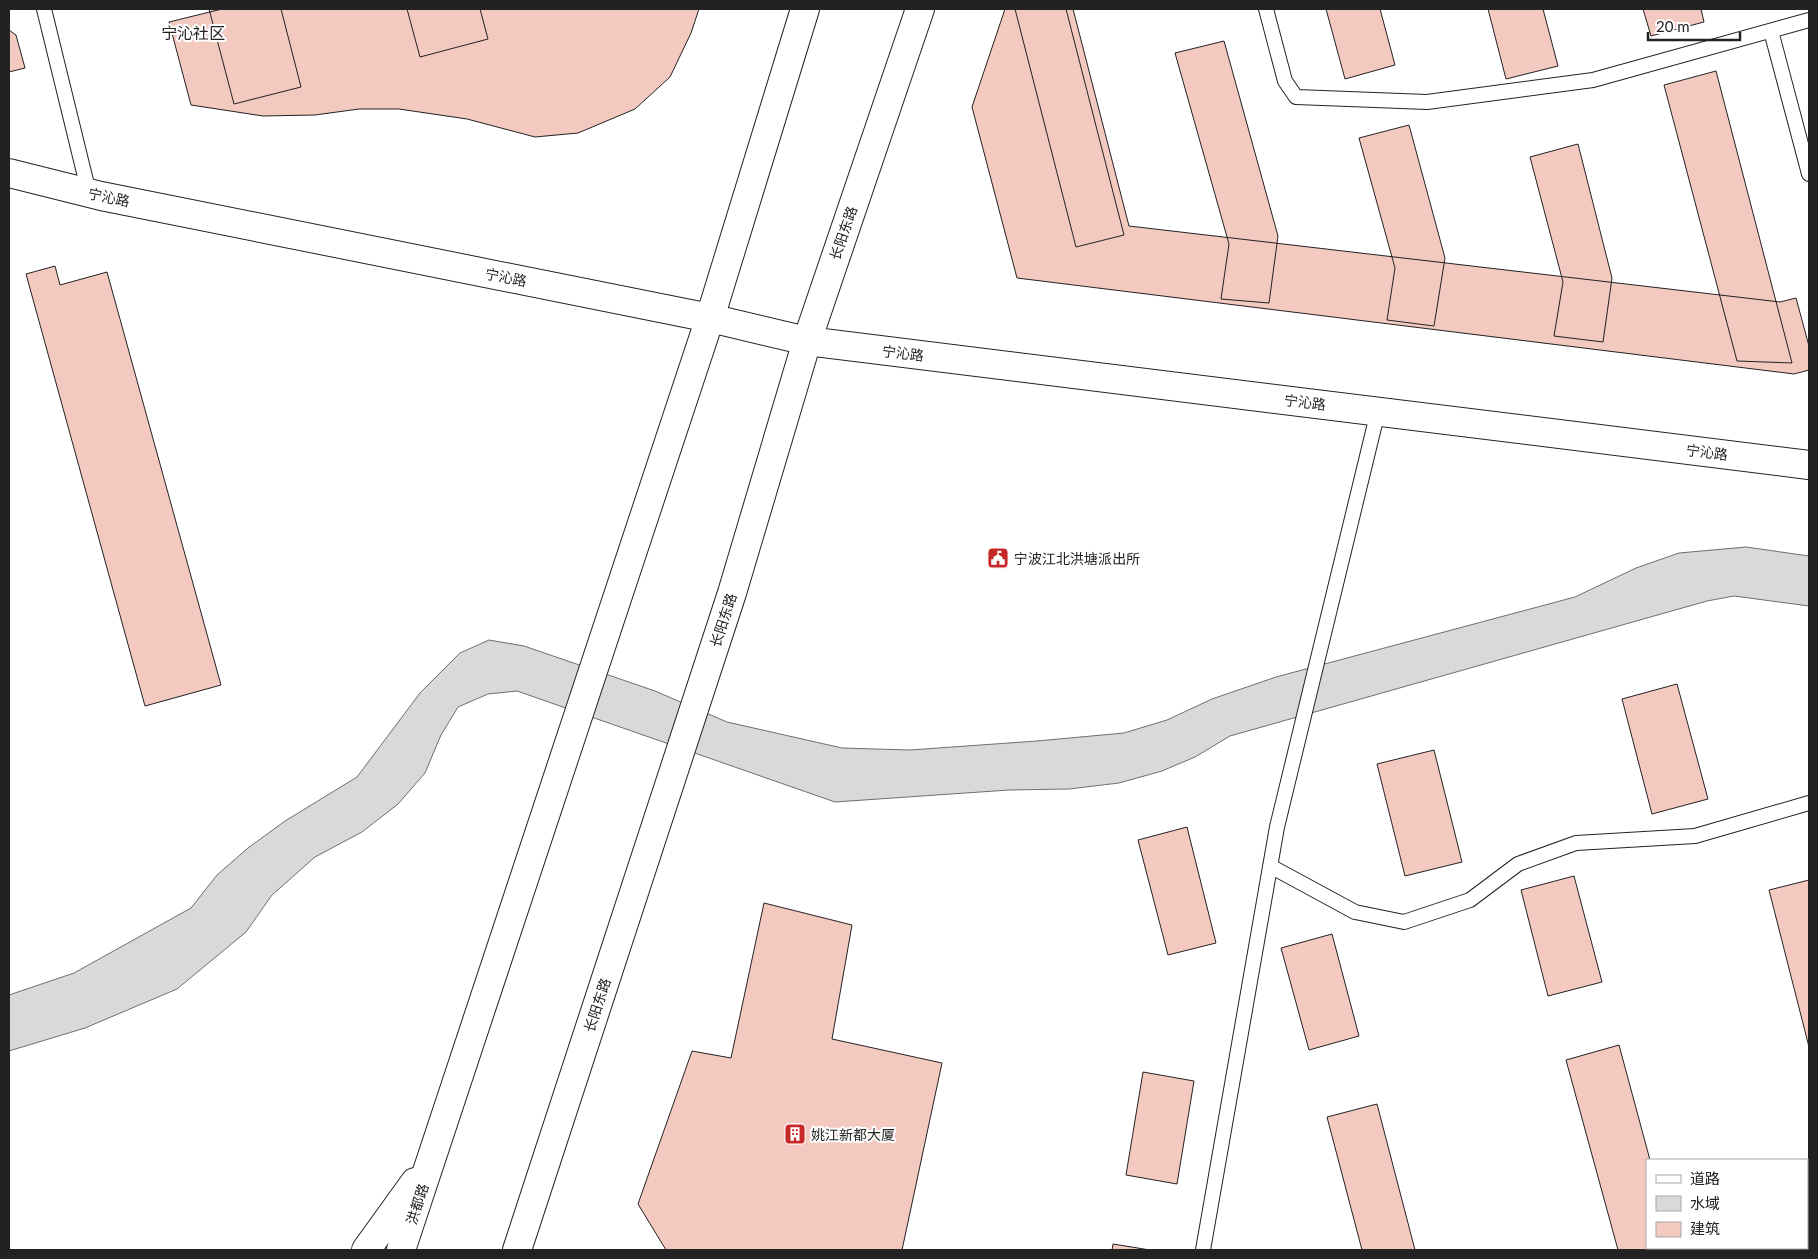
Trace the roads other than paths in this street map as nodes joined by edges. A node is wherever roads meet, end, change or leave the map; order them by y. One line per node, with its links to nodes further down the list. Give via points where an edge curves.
1 (44, 9): 9 (lane)
2 (804, 9): 10 (main road)
3 (920, 9): 11 (main road, 长阳东路)
4 (1266, 9): 6 (lane, via 1285,81 1296,97 1427,102 1583,81)
5 (1809, 20): 6 (lane)
6 (1771, 31): 8 (lane)
7 (9, 173): 9 (main road, 宁沁路)
8 (1809, 174)
9 (89, 193): 10 (main road, 宁沁路)
10 (710, 318): 11 (main road, 宁沁路); 16 (main road)
11 (807, 341): 12 (main road, 宁沁路); 17 (main road, 长阳东路, via 710,661)
12 (1378, 411): 13 (main road, 宁沁路); 15 (lane)
13 (1809, 465)
14 (1809, 803): 15 (lane, via 1695,836 1576,843 1518,864 1470,900 1404,922 1355,912)
15 (1270, 866): 20 (lane)
16 (432, 1158): 18 (main road); 19 (main road, 洪都路)
17 (522, 1244)
18 (366, 1250)
19 (401, 1250)
20 (1203, 1250)

